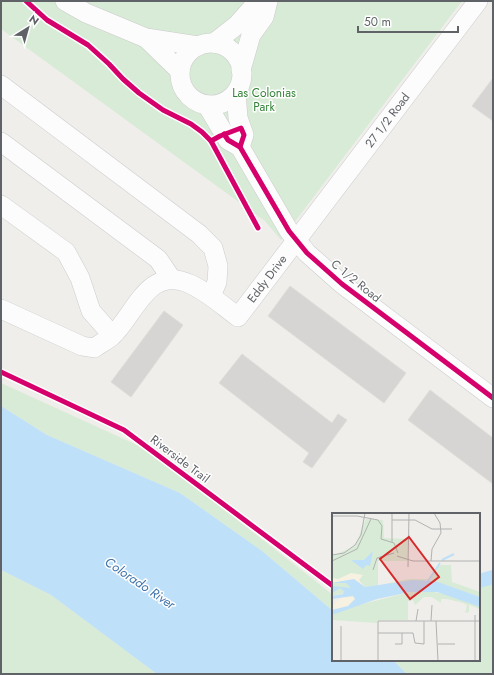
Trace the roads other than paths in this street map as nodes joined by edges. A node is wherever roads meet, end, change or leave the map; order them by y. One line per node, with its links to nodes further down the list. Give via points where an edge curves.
1 (65, 1): 5 (street, via 86,13)
2 (263, 1): 6 (street, via 252,7 237,25)
3 (268, 1): 7 (street, via 264,17 252,35)
4 (478, 1): 15 (street, 27 1/2 Road)
5 (146, 38): 6 (street); 8 (street)
6 (206, 45): 7 (street, via 222,45 229,49); 8 (street, via 191,50)
7 (242, 70): 10 (street, via 240,86)
8 (180, 71): 11 (street, via 182,87 186,94 192,100)
9 (1, 85): 17 (street, via 199,234 213,248 218,266 217,282)
10 (236, 93): 11 (street, via 223,103); 13 (street, via 238,118 244,135)
11 (207, 105): 13 (street, C 1/2 Road, via 228,140)
12 (1, 142): 16 (street, via 158,259)
13 (240, 147): 15 (street, C 1/2 Road)
14 (1, 205): 19 (street, via 66,252 80,278 91,311)
15 (296, 240): 17 (street, Eddy Drive, via 238,317); 20 (street, C 1/2 Road, via 342,284)
16 (171, 278): 17 (street, via 190,284); 19 (street, via 157,282 146,292)
17 (210, 296)
18 (1, 309): 19 (street, via 82,346 94,348)
19 (112, 335)
20 (493, 398)

